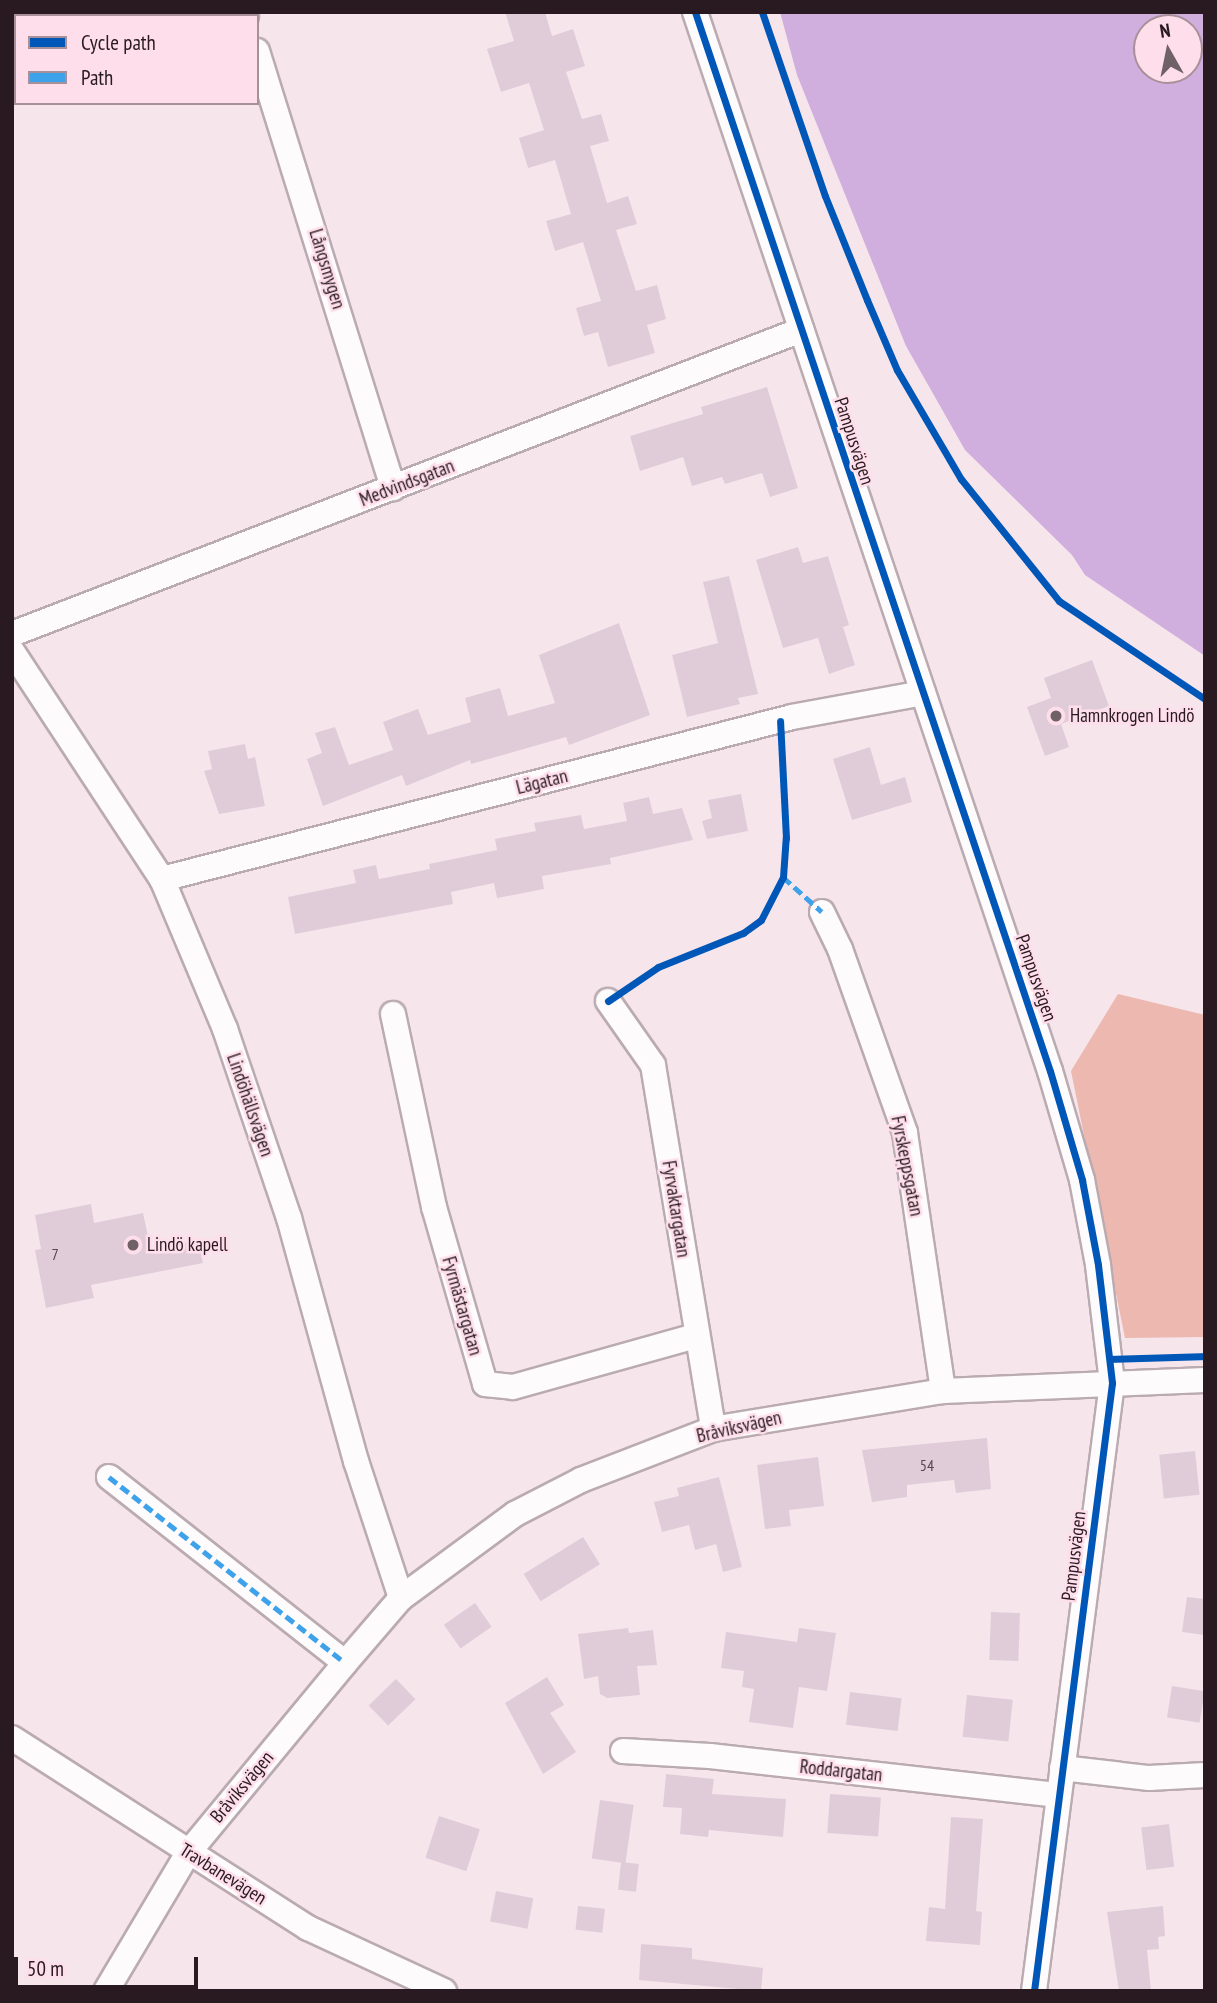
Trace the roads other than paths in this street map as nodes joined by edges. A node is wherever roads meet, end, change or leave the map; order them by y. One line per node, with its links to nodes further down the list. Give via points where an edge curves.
1 (695, 12): 3 (street, Pampusvägen)
2 (259, 57): 4 (street, Långsmygen)
3 (801, 330): 4 (street, Medvindsgatan); 7 (street, Pampusvägen)
4 (393, 488): 5 (street, Medvindsgatan)
5 (12, 634)
6 (12, 652): 8 (street, Lindöhällsvägen)
7 (923, 693): 8 (street, Lägatan, via 792,718); 14 (street, Pampusvägen, via 1082,1180)
8 (162, 879): 18 (street, Lindöhällsvägen, via 225,1029 289,1218 356,1461)
9 (821, 912): 15 (street, Fyrskeppsgatan, via 840,949 905,1133)
10 (608, 1001): 12 (street, Fyrvaktargatan, via 653,1065)
11 (393, 1014): 12 (street, Fyrmästargatan, via 434,1207 485,1384 513,1387)
12 (696, 1336): 16 (street, Fyrvaktargatan)
13 (1205, 1380): 14 (street, Bråviksvägen)
14 (1112, 1384): 15 (street, Bråviksvägen); 22 (street, Pampusvägen)
15 (943, 1391): 16 (street, Bråviksvägen)
16 (713, 1429): 18 (street, Bråviksvägen, via 581,1480 515,1514)
17 (109, 1477): 19 (street)
18 (401, 1598): 19 (street, Bråviksvägen)
19 (345, 1663): 25 (street, Bråviksvägen)
20 (12, 1738): 25 (street, Travbanevägen)
21 (623, 1751): 24 (street, Roddargatan, via 710,1756)
22 (1062, 1768): 23 (street, via 1149,1778); 24 (street, Pampusvägen)
23 (1205, 1775)
24 (1059, 1795): 28 (street, Pampusvägen)
25 (188, 1853): 26 (street, Bråviksvägen); 27 (street, Travbanevägen, via 309,1928)
26 (106, 1991)
27 (444, 1991)
28 (1034, 1991)

